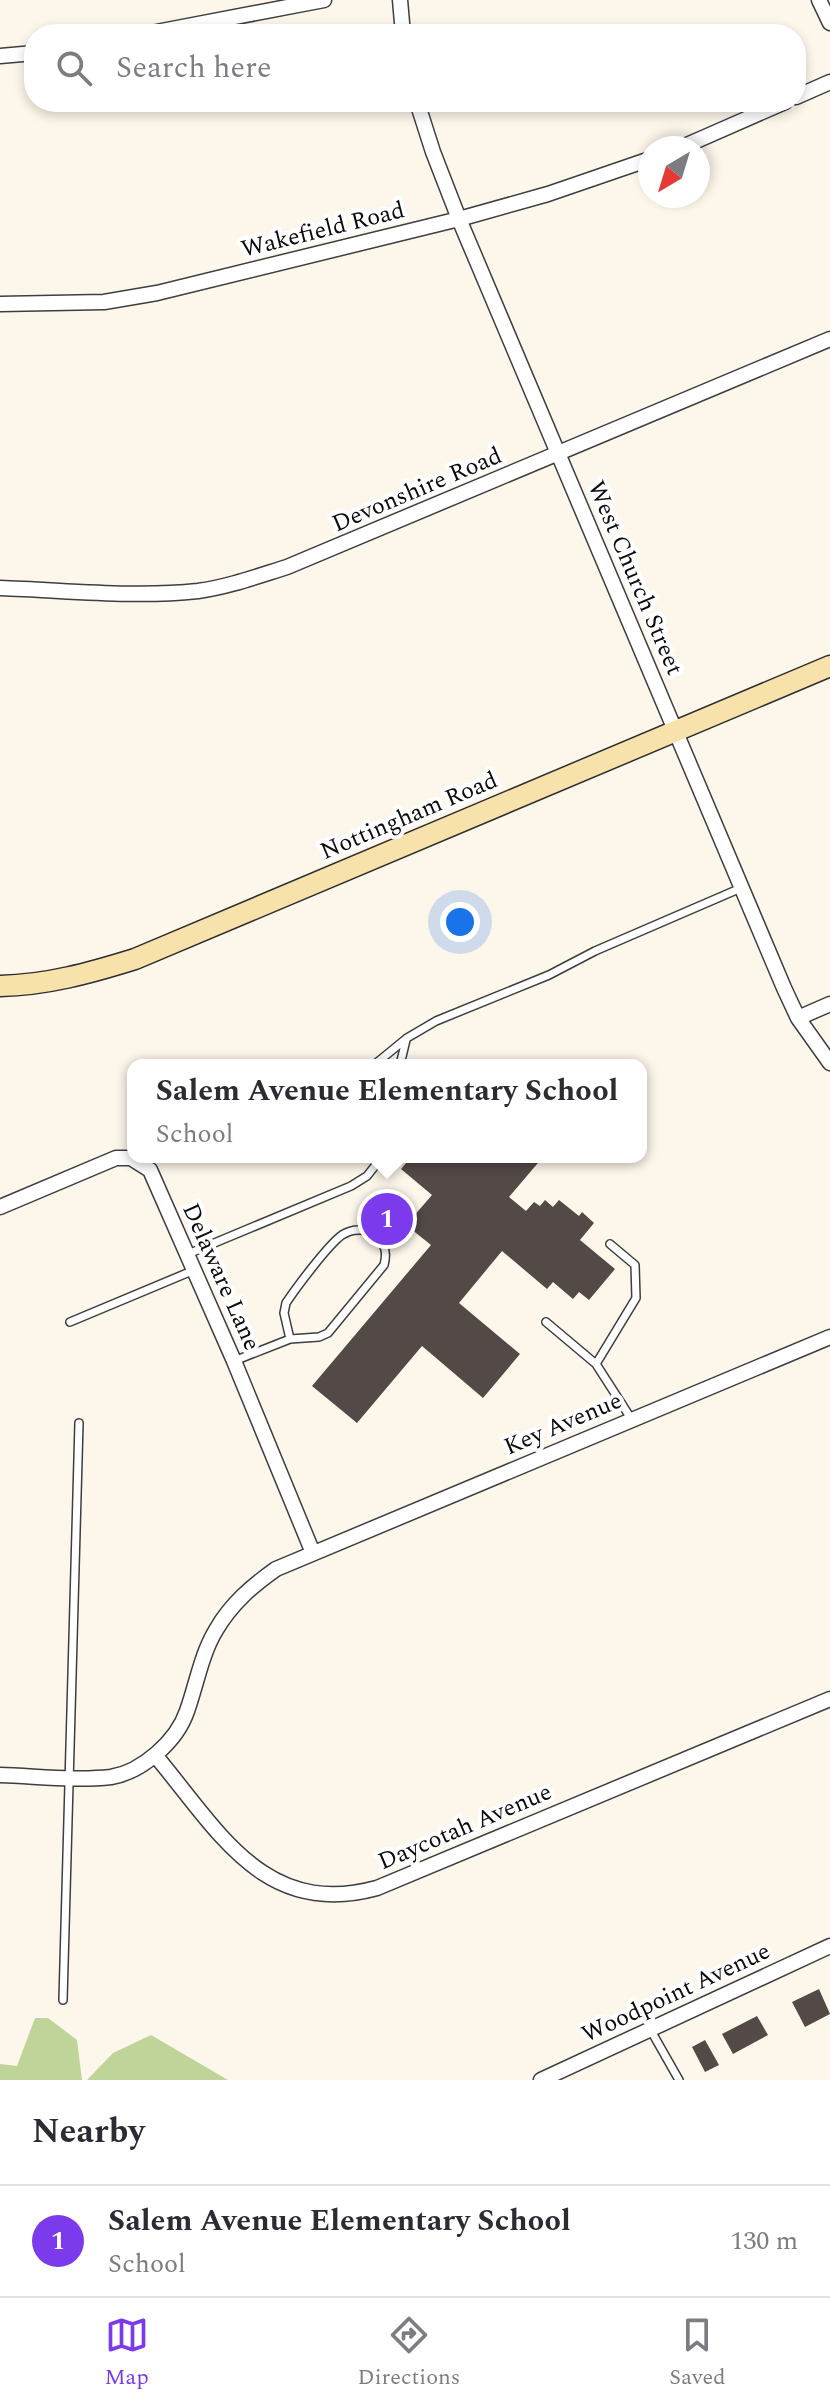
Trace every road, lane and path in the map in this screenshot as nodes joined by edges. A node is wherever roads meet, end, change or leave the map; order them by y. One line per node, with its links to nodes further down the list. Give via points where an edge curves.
1 (324, 0): 5 (street)
2 (400, 0): 6 (street)
3 (819, 0): 4 (street)
4 (830, 23)
5 (198, 24)
6 (402, 24)
7 (24, 54): 8 (street)
8 (0, 56)
9 (830, 82): 10 (street)
10 (806, 93)
11 (420, 112): 15 (street, West Church Street)
12 (762, 112): 13 (street)
13 (707, 136)
14 (638, 163): 15 (street, Wakefield Road)
15 (459, 219): 16 (street, Wakefield Road, via 157,293 104,302); 18 (street, West Church Street)
16 (0, 304)
17 (830, 339): 18 (street, Devonshire Road)
18 (559, 454): 19 (street, Devonshire Road, via 244,581 199,591 147,593); 21 (street, West Church Street)
19 (0, 588)
20 (830, 666): 21 (street, Nottingham Road)
21 (676, 732): 22 (street, West Church Street); 23 (street, Nottingham Road, via 135,959 79,976)
22 (741, 888): 25 (street, West Church Street); 26 (lane)
23 (0, 986)
24 (830, 1004): 25 (street)
25 (798, 1018): 29 (street, West Church Street)
26 (407, 1038): 27 (lane); 28 (lane)
27 (381, 1059)
28 (402, 1059)
29 (830, 1063)
30 (127, 1153): 31 (lane)
31 (116, 1158): 32 (street, Delaware Lane); 35 (street)
32 (127, 1158)
33 (139, 1163): 37 (street, Delaware Lane, via 150,1170)
34 (377, 1163): 37 (lane, via 351,1186)
35 (0, 1207)
36 (610, 1244): 44 (lane, via 635,1265 636,1298)
37 (186, 1255): 38 (street, Delaware Lane)
38 (192, 1271): 39 (lane); 43 (street, Delaware Lane)
39 (70, 1322)
40 (546, 1322): 44 (lane)
41 (830, 1337): 45 (street, Key Avenue)
42 (290, 1339): 42 (lane, via 319,1337 335,1326 384,1265 385,1247 378,1238 358,1229 341,1236 286,1303); 43 (lane)
43 (234, 1361): 47 (street, Delaware Lane)
44 (596, 1364): 45 (lane)
45 (632, 1420): 47 (street, Key Avenue)
46 (79, 1423): 51 (lane)
47 (313, 1553): 49 (street, Key Avenue, via 276,1569 235,1604 203,1654 186,1714)
48 (830, 1699): 49 (street, Daycotah Avenue, via 351,1895 305,1892 260,1873)
49 (155, 1755): 51 (street, via 112,1777)
50 (0, 1775): 51 (street)
51 (68, 1777): 53 (lane)
52 (830, 1946): 54 (street, Woodpoint Avenue)
53 (63, 2000)
54 (650, 2029): 55 (street, Woodpoint Avenue); 56 (lane)
55 (541, 2080)
56 (679, 2080)

